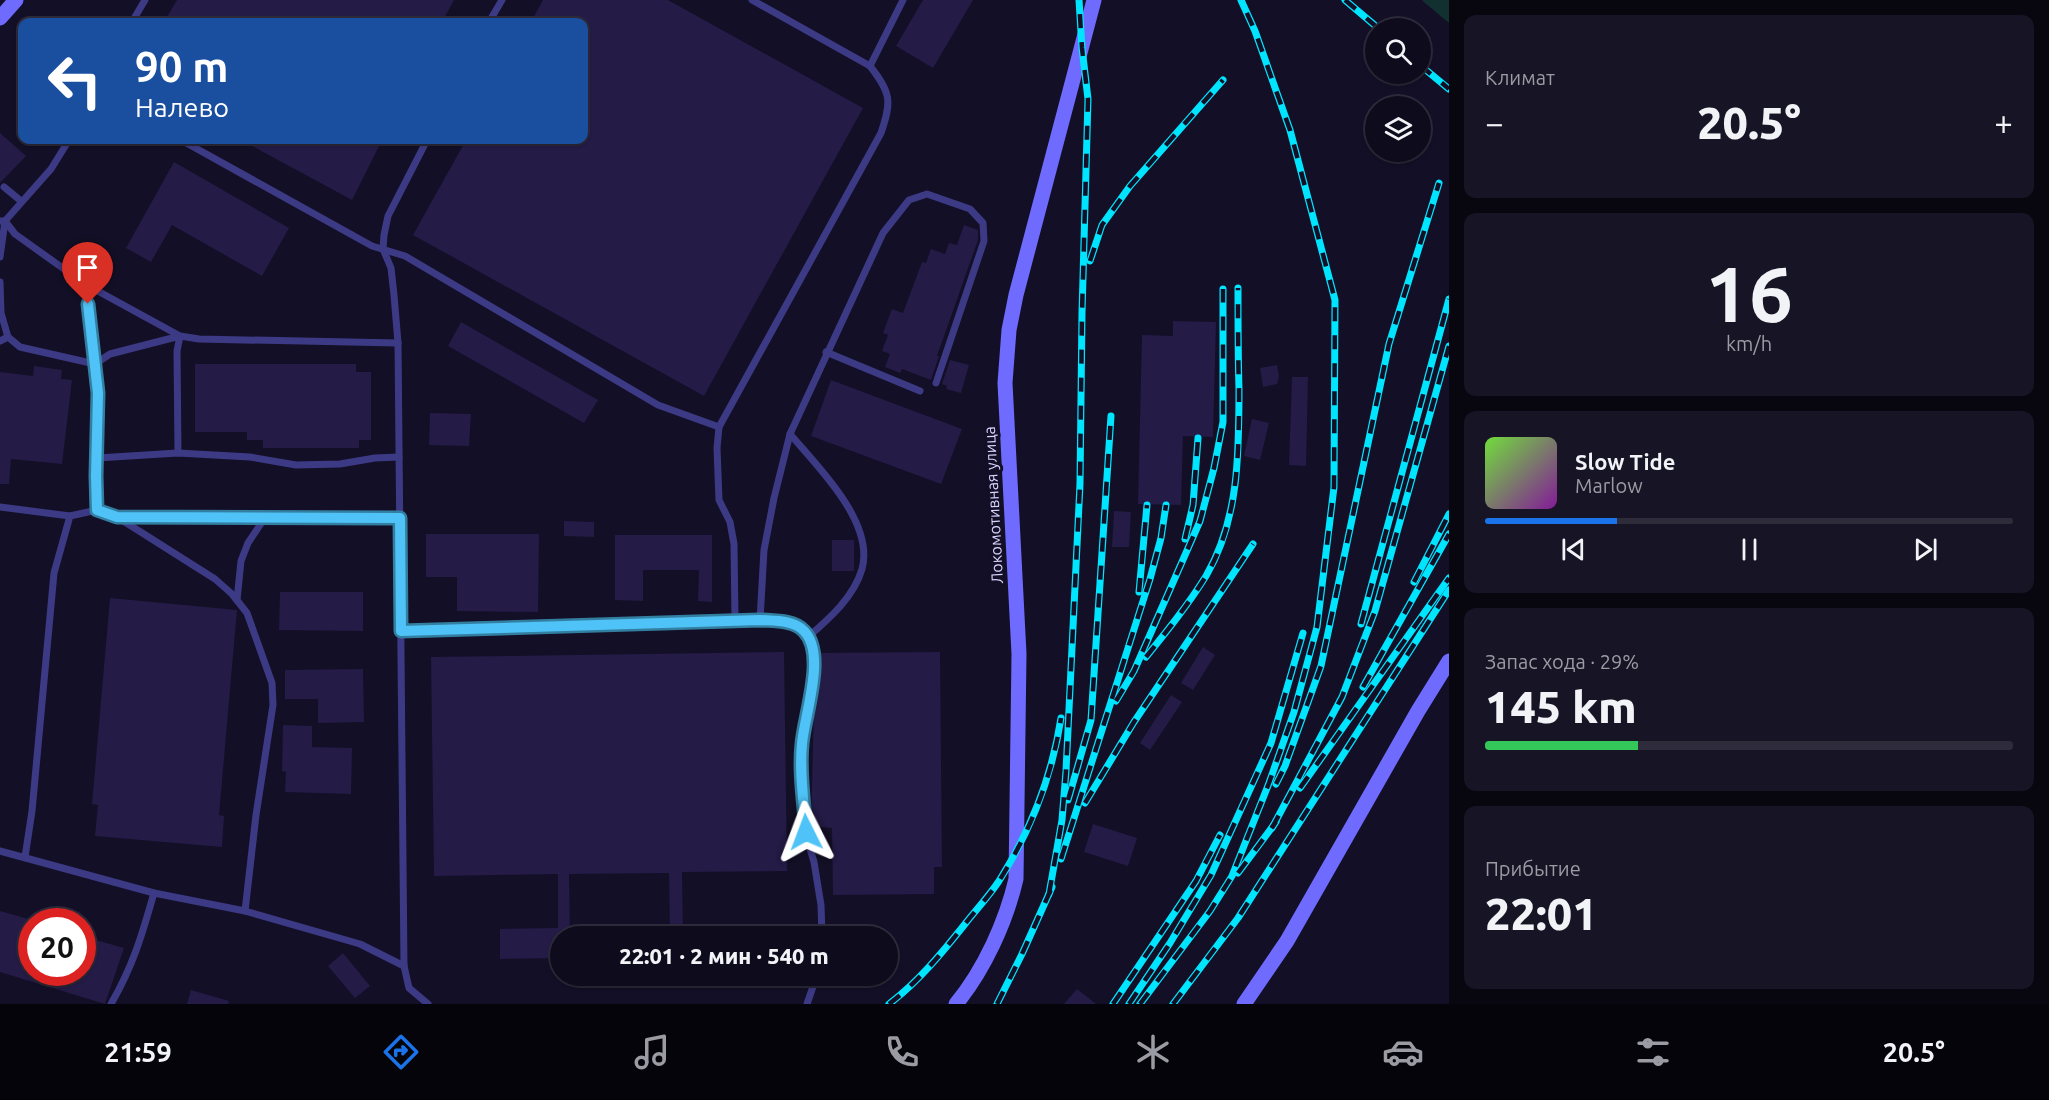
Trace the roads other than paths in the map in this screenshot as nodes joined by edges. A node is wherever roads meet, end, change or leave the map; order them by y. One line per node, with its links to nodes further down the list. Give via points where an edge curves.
1 (16, 0): 7 (main road)
2 (145, 0): 8 (lane)
3 (502, 0): 9 (lane)
4 (752, 0): 10 (lane)
5 (903, 0): 10 (lane)
6 (1094, 0): 56 (main road, Локомотивная улица, via 1009,330 1005,383 1019,654 1016,879 992,946)
7 (0, 18)
8 (134, 18)
9 (491, 18)
10 (870, 66): 29 (lane, via 887,94 888,111 881,133)
11 (67, 144): 15 (lane, via 51,169)
12 (188, 144): 17 (lane)
13 (425, 144): 17 (lane, via 388,216)
14 (4, 187): 15 (lane)
15 (21, 201): 16 (lane)
16 (2, 221): 18 (lane); 20 (lane)
17 (383, 249): 24 (lane, via 391,268); 29 (lane, via 405,256 658,405)
18 (0, 257)
19 (0, 282): 22 (lane, via 1,313)
20 (85, 284): 21 (lane); 26 (lane)
21 (180, 336): 24 (lane); 26 (lane, via 110,354); 31 (lane)
22 (8, 337): 23 (lane); 26 (lane, via 20,347)
23 (0, 341)
24 (398, 343): 32 (lane)
25 (826, 352): 27 (lane, via 883,233 909,200 927,194 970,209 983,223 984,241); 28 (lane); 30 (lane)
26 (95, 364): 33 (lane)
27 (936, 383)
28 (920, 391)
29 (719, 427): 41 (lane, via 719,500 730,522 734,544)
30 (790, 434): 42 (lane, via 764,550); 44 (lane, via 847,504 864,551 862,569 849,593 830,618)
31 (178, 453): 32 (lane, via 250,457 296,465); 33 (lane)
32 (399, 457): 38 (lane)
33 (97, 458): 35 (lane)
34 (0, 507): 36 (lane)
35 (97, 510): 36 (lane); 37 (lane)
36 (70, 516): 47 (lane, via 54,573)
37 (117, 517): 39 (lane); 40 (lane, via 214,579)
38 (400, 518): 39 (lane); 43 (lane)
39 (264, 519): 40 (lane, via 241,561)
40 (237, 600): 49 (lane, via 247,613 272,683 273,705)
41 (735, 620): 42 (lane); 43 (lane)
42 (760, 620): 44 (lane, via 787,621)
43 (401, 631): 51 (lane)
44 (808, 637): 50 (lane, via 813,647 813,664 801,744 806,832 816,873)
45 (1449, 661): 57 (main road, via 1287,941)
46 (0, 851): 47 (lane)
47 (25, 857): 48 (lane)
48 (154, 893): 49 (lane); 53 (lane, via 139,949)
49 (245, 910): 51 (lane, via 360,944)
50 (821, 926)
51 (404, 966): 54 (lane, via 409,988)
52 (813, 986): 55 (lane)
53 (111, 1004)
54 (428, 1004)
55 (807, 1004)
56 (956, 1004)
57 (1244, 1004)

